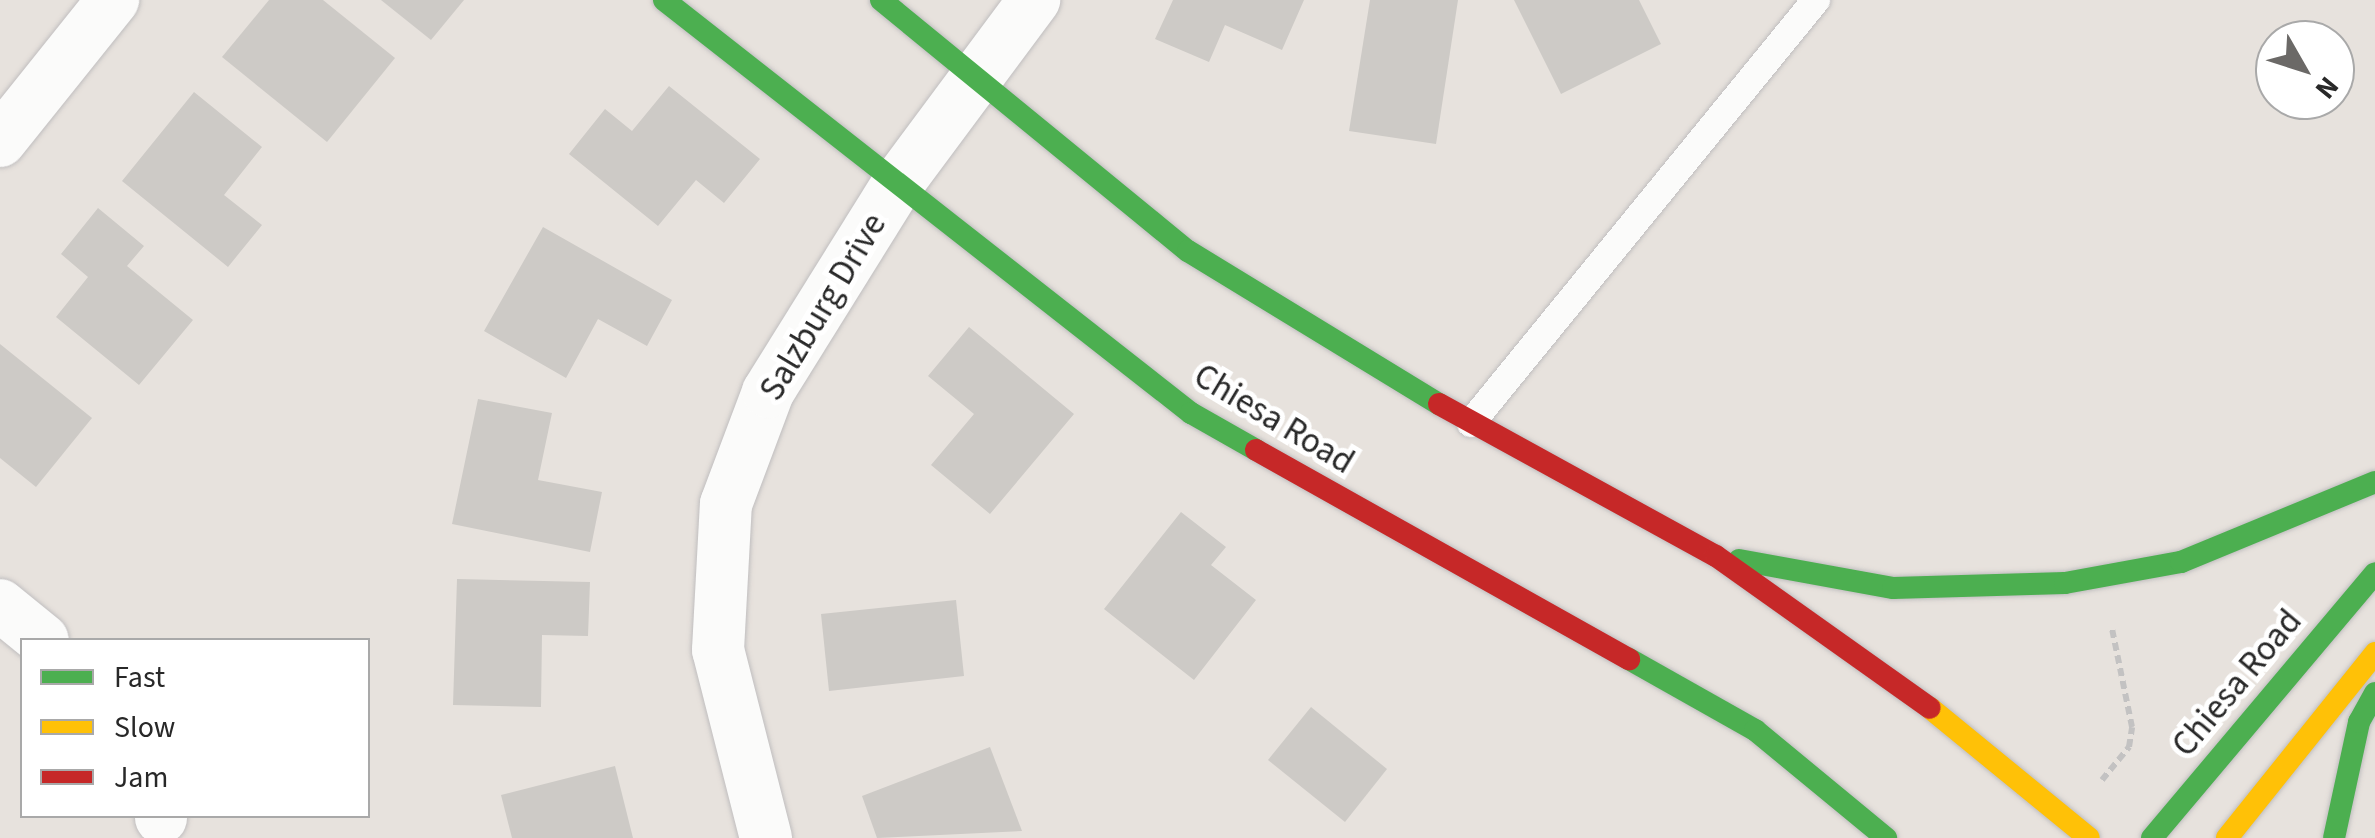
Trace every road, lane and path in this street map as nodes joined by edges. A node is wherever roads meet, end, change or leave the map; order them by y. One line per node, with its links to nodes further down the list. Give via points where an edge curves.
1 (113, 0): 7 (street)
2 (664, 0): 8 (main road, Chiesa Road)
3 (881, 0): 6 (main road)
4 (1034, 0): 6 (street, Salzburg Drive)
5 (1816, 0): 9 (lane)
6 (977, 78): 8 (street, Salzburg Drive); 9 (main road, via 1188,251)
7 (0, 141)
8 (896, 186): 19 (street, Salzburg Drive, via 768,392 726,504 718,650); 20 (main road, Chiesa Road, via 1191,414 1755,730)
9 (1471, 423): 11 (main road)
10 (2375, 482): 11 (main road, via 2182,562 2064,583 1892,588)
11 (1716, 556): 21 (main road, via 1884,670)
12 (2375, 573): 22 (main road, Chiesa Road)
13 (0, 605): 15 (street)
14 (2108, 608): 18 (path, via 2132,727 2129,747)
15 (40, 638)
16 (2375, 653): 23 (main road)
17 (2375, 693): 24 (main road, via 2359,722)
18 (2090, 794)
19 (766, 838)
20 (1886, 838)
21 (2089, 838)
22 (2152, 838)
23 (2227, 838)
24 (2334, 838)

